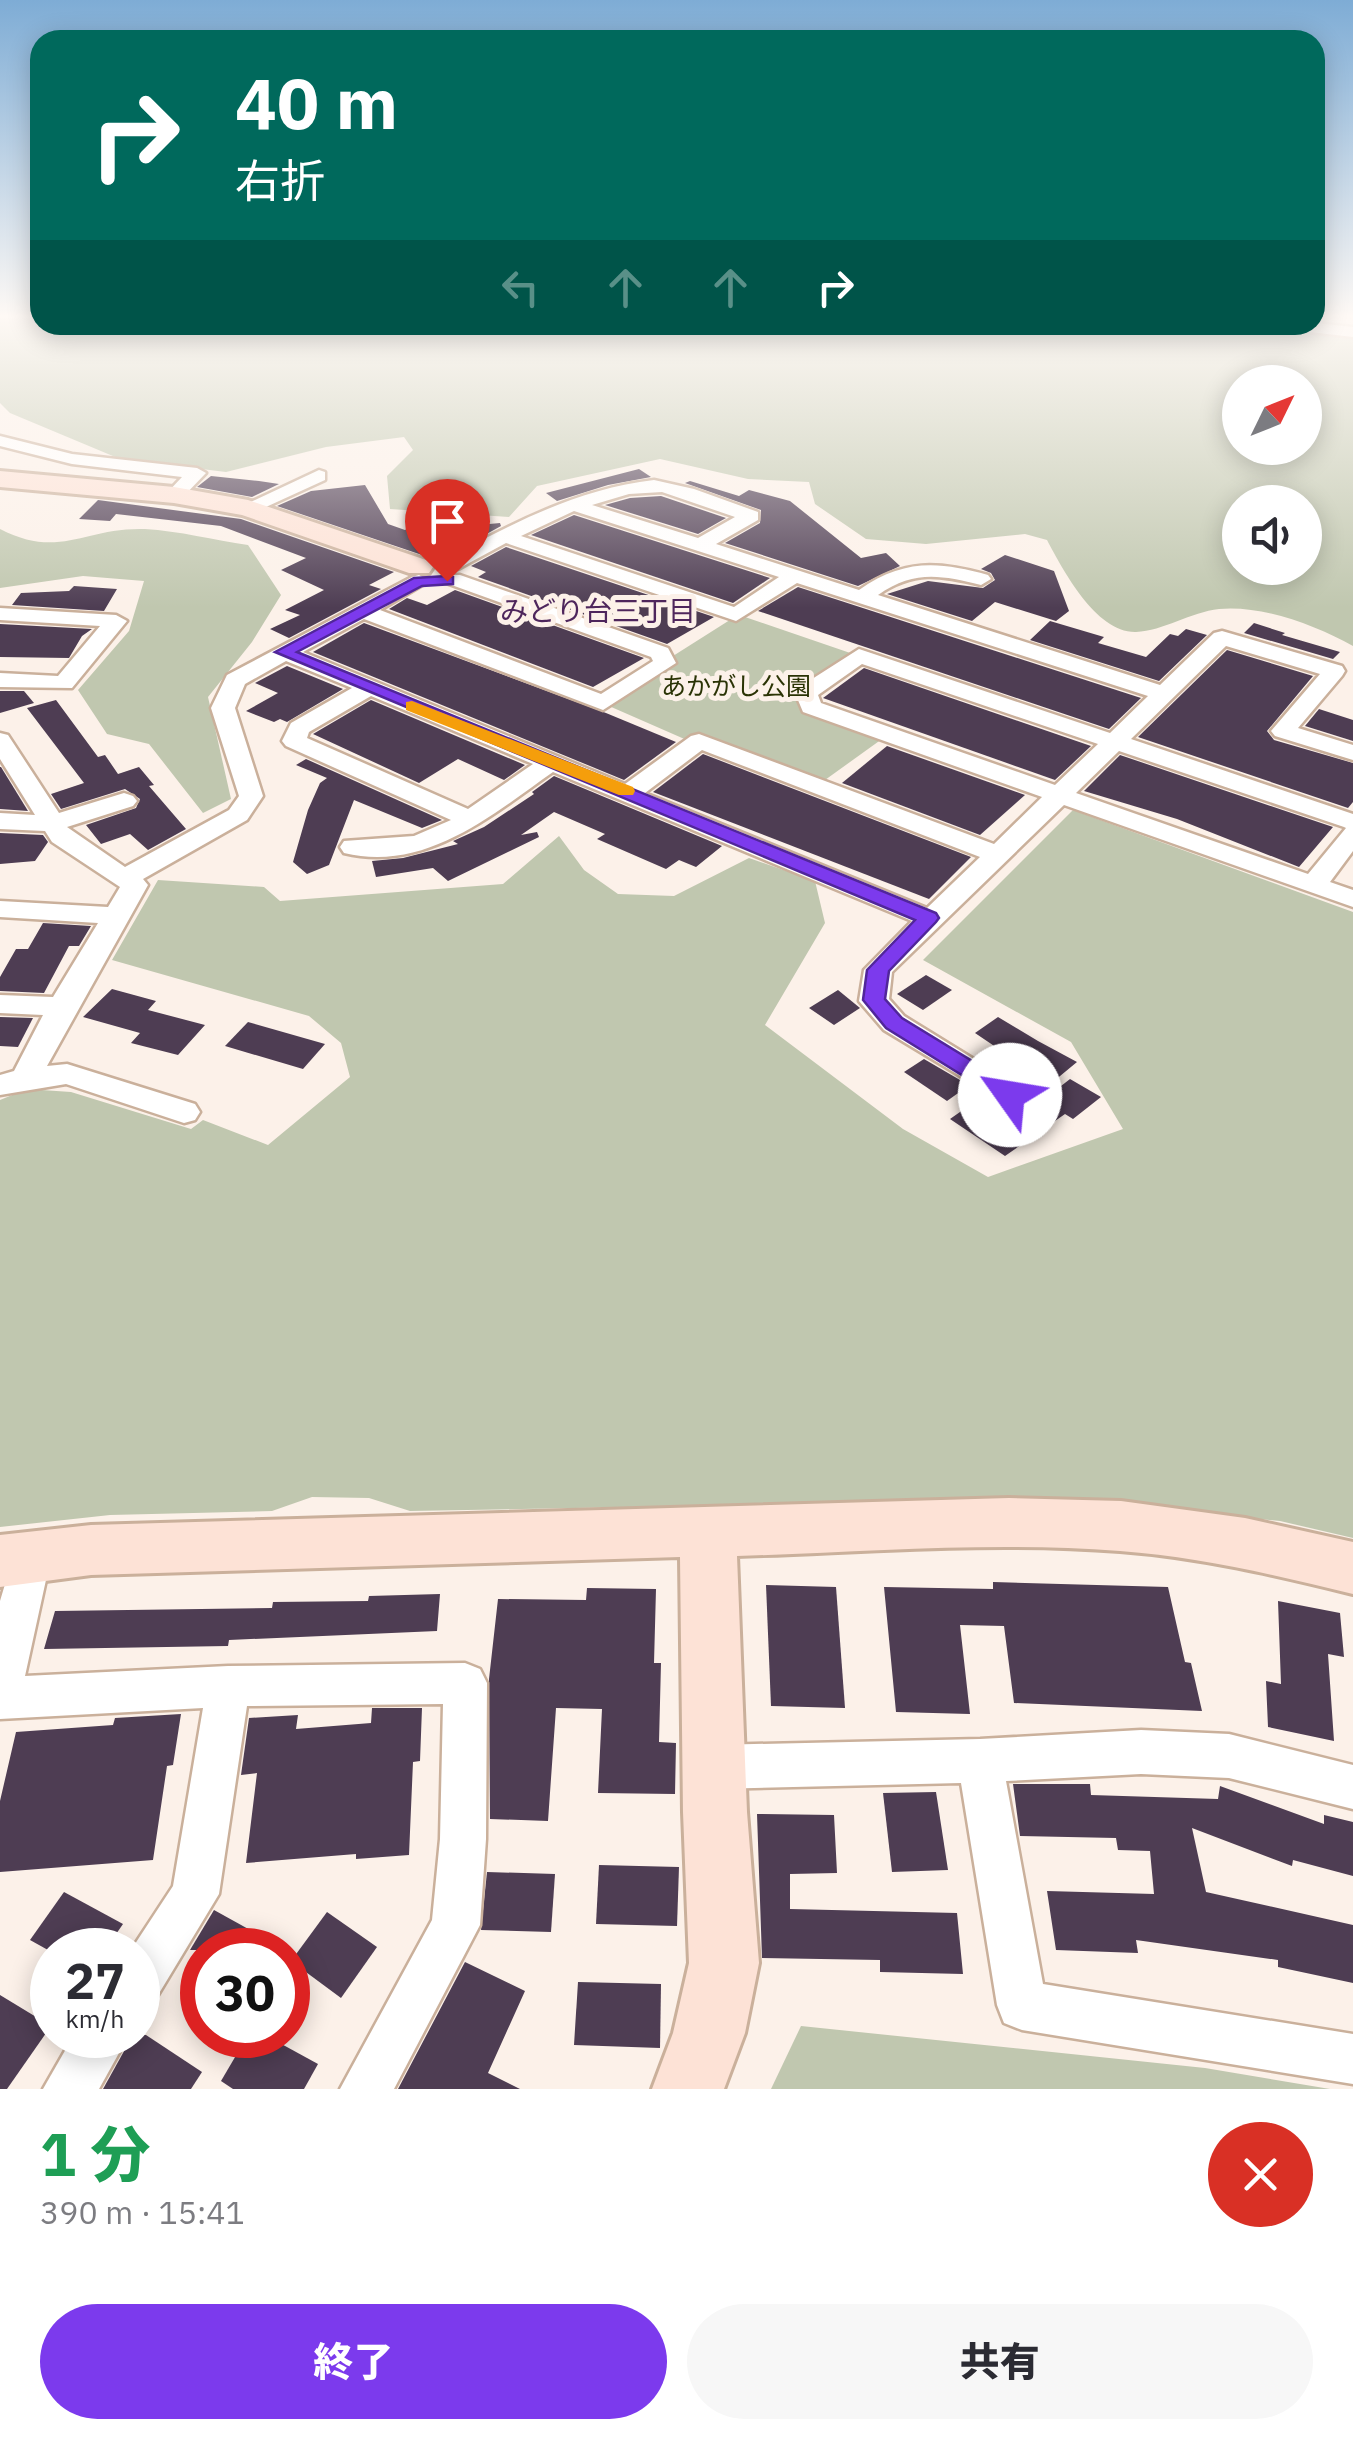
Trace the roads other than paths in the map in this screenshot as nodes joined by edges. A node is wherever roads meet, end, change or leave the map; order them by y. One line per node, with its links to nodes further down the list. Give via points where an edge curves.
1 (0, 441): 4 (street, via 72,458 196,473)
2 (319, 476): 6 (street)
3 (0, 479): 4 (street)
4 (174, 495): 6 (street)
5 (577, 506): 7 (street); 8 (street); 8 (street, via 658,485 751,516)
6 (248, 508): 10 (street)
7 (503, 536): 9 (street); 11 (street, via 736,615)
8 (699, 546): 11 (street)
9 (452, 572): 10 (street); 14 (street, via 660,654 665,663 603,702)
10 (419, 574): 14 (street)
11 (794, 576): 13 (street)
12 (981, 579): 13 (street, via 937,566 910,568)
13 (862, 597): 19 (street)
14 (362, 611): 16 (street)
15 (0, 614): 17 (street, via 116,621 64,683)
16 (284, 652): 18 (street); 34 (street, via 226,692 222,708 250,796 238,815)
17 (0, 680)
18 (369, 688): 23 (street); 27 (street, via 300,728 294,741)
19 (1162, 693): 20 (street); 22 (street, via 1222,638 1334,671 1283,731)
20 (1113, 742): 25 (street); 25 (street, via 858,656 806,693 811,707); 29 (street)
21 (2, 746): 30 (street)
22 (1353, 753)
23 (552, 762): 24 (street); 27 (street)
24 (630, 793): 33 (street, via 700,741); 39 (street)
25 (1056, 795): 33 (street); 35 (street)
26 (124, 801): 30 (street)
27 (470, 819): 32 (street, via 418,845)
28 (0, 821): 30 (street)
29 (1353, 822)
30 (50, 824): 34 (street, via 60,838)
31 (1353, 834): 35 (street)
32 (353, 847)
33 (997, 854): 39 (street)
34 (125, 878): 38 (street, via 135,886)
35 (1314, 884): 36 (street)
36 (1353, 898)
37 (0, 909): 38 (street)
38 (118, 916): 41 (street)
39 (928, 918): 43 (street, via 878,970 874,1000 894,1023)
40 (0, 1004): 41 (street)
41 (62, 1007): 42 (street)
42 (13, 1082): 44 (street, via 66,1074)
43 (1010, 1095)
44 (184, 1112)
45 (708, 1531): 46 (street, via 91,1550); 47 (street, via 1121,1526 1244,1543); 51 (street)
46 (16, 1559): 49 (street)
47 (1353, 1568)
48 (228, 1686): 49 (street); 53 (street, via 195,1894); 57 (street, via 465,1682 456,1926)
49 (0, 1694)
50 (980, 1761): 51 (street); 52 (street, via 1141,1752 1229,1756); 55 (street, via 1022,2005)
51 (714, 1767): 58 (street, via 724,1963)
52 (1353, 1787)
53 (160, 1949)
54 (89, 2058): 56 (street)
55 (1353, 2059)
56 (69, 2089)
57 (366, 2089)
58 (688, 2089)

